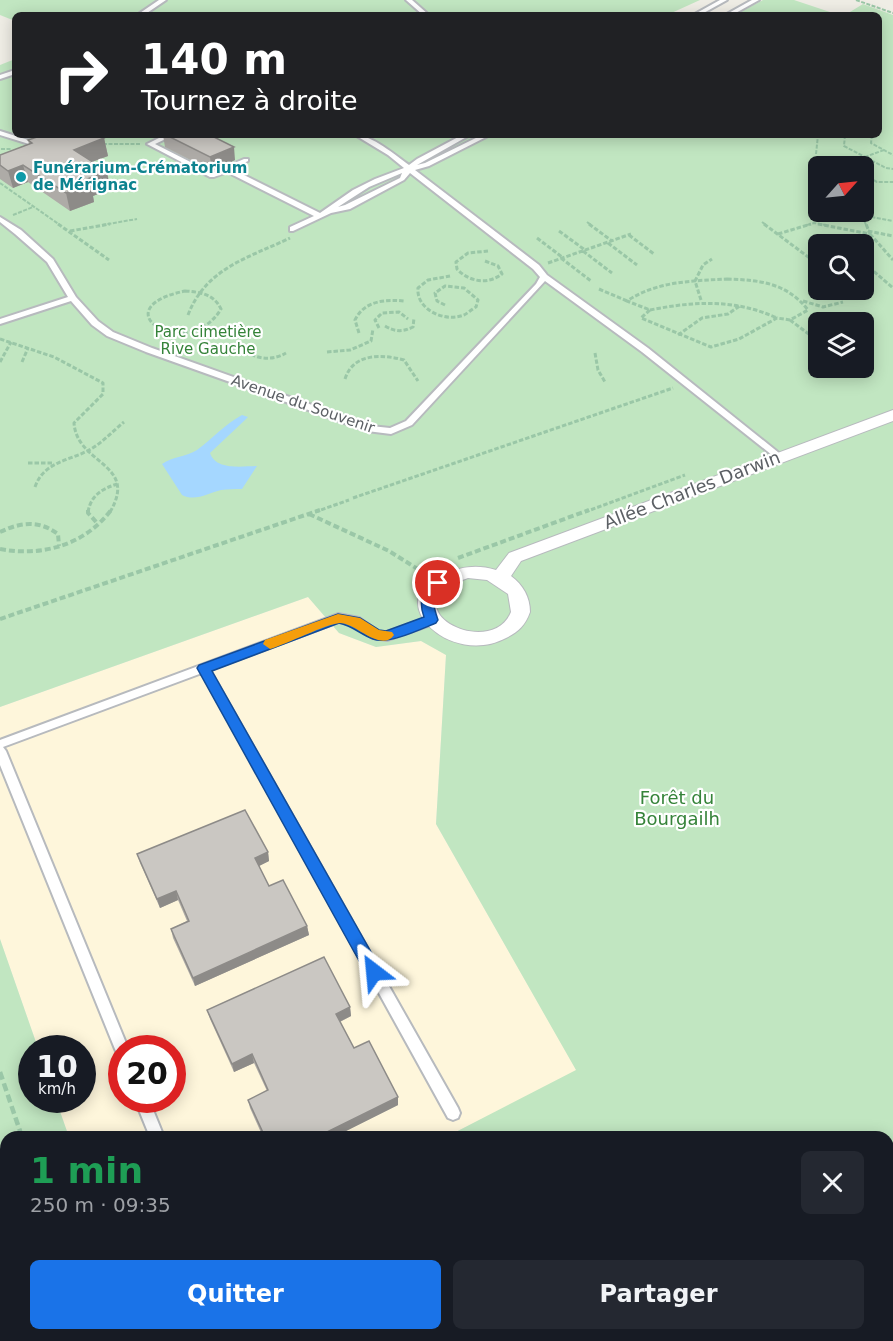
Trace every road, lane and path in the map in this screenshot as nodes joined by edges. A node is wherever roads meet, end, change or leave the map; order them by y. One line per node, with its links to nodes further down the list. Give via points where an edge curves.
1 (163, 0): 7 (lane)
2 (409, 0): 8 (lane)
3 (724, 0): 9 (lane)
4 (756, 0): 10 (lane)
5 (857, 1): 6 (path); 11 (path)
6 (851, 2)
7 (145, 12)
8 (423, 12)
9 (702, 12)
10 (734, 12)
11 (893, 13)
12 (18, 138): 22 (lane)
13 (164, 138): 21 (lane)
14 (363, 138): 31 (lane)
15 (461, 138): 31 (lane, via 418,160)
16 (481, 138): 31 (lane, via 427,165)
17 (818, 138): 24 (path)
18 (845, 138): 27 (path, via 844,146)
19 (872, 138): 23 (path, via 871,143)
20 (96, 140): 21 (path, via 105,145)
21 (150, 144): 30 (lane, via 212,176)
22 (49, 147)
23 (884, 150): 26 (path); 28 (path)
24 (816, 154)
25 (236, 155): 30 (lane, via 246,160)
26 (893, 155)
27 (862, 156)
28 (870, 156)
29 (874, 162): 32 (path)
30 (227, 169): 37 (lane)
31 (410, 169): 37 (lane, via 402,179); 64 (lane)
32 (893, 169)
33 (874, 180): 34 (path)
34 (893, 182)
35 (0, 183): 36 (path)
36 (34, 207): 40 (path); 46 (path)
37 (320, 216): 45 (lane)
38 (874, 217): 41 (path)
39 (137, 219): 46 (path)
40 (1, 220): 74 (lane, Avenue du Souvenir, via 50,261)
41 (893, 221)
42 (587, 222): 53 (path)
43 (762, 222): 50 (path)
44 (865, 222): 49 (path)
45 (293, 229): 73 (path, via 295,236 225,268)
46 (69, 231): 60 (path)
47 (559, 231): 54 (path)
48 (861, 233): 49 (path); 50 (path, via 814,223)
49 (869, 233): 51 (path); 61 (path)
50 (778, 234): 57 (path)
51 (893, 236)
52 (537, 238): 58 (path)
53 (610, 241): 54 (path); 56 (path, via 630,234); 63 (path)
54 (584, 250): 58 (path); 66 (path)
55 (488, 251): 62 (path, via 468,253 456,262 457,269 473,279 498,278 502,269)
56 (654, 254)
57 (808, 257)
58 (561, 258): 64 (path); 69 (path)
59 (712, 259): 70 (path, via 703,265)
60 (109, 260)
61 (893, 260)
62 (485, 261)
63 (638, 265)
64 (536, 267): 68 (lane)
65 (874, 272): 71 (path)
66 (612, 273)
67 (450, 276): 80 (path, via 420,286 417,301 422,308 440,315 464,315 476,307 478,300 465,288 447,286 435,293 437,301)
68 (544, 277): 74 (lane, Avenue du Souvenir, via 409,423 391,431 370,429 110,334); 107 (lane)
69 (591, 281)
70 (695, 281): 75 (path); 77 (path, via 660,285); 78 (path, via 758,281)
71 (892, 288)
72 (599, 290): 77 (path)
73 (199, 292): 73 (path, via 160,297 147,311 148,319 154,326 179,332 208,325 221,309 208,294); 83 (path, via 192,299)
74 (73, 298): 88 (lane)
75 (701, 300): 81 (path); 82 (path)
76 (404, 301): 92 (path, via 382,301 363,308 355,320)
77 (627, 301): 82 (path)
78 (802, 301): 79 (path, via 823,307); 87 (path, via 808,310)
79 (843, 302)
80 (445, 304)
81 (741, 305): 85 (path); 94 (path, via 731,314 702,318)
82 (650, 310): 94 (path, via 641,318)
83 (188, 315)
84 (414, 318): 89 (path, via 413,327 407,330)
85 (777, 318): 87 (path); 94 (path, via 739,339 711,347)
86 (408, 319): 90 (path, via 399,312 382,313 375,320)
87 (790, 320): 93 (path)
88 (0, 321)
89 (385, 326)
90 (379, 327)
91 (373, 329): 99 (path, via 371,341 365,345)
92 (359, 333)
93 (808, 334)
94 (678, 335)
95 (0, 339): 96 (path)
96 (11, 342): 97 (path); 102 (path)
97 (28, 348): 103 (path); 110 (path, via 87,372 103,383 103,394 74,423 73,435)
98 (245, 352): 100 (path, via 261,358)
99 (327, 352)
100 (286, 353)
101 (595, 353): 106 (path)
102 (0, 362)
103 (22, 362)
104 (345, 379): 105 (path, via 349,367 357,362 382,356 404,360)
105 (418, 381)
106 (605, 382)
107 (687, 383): 111 (lane); 117 (path)
108 (893, 415): 111 (street, Allée Charles Darwin)
109 (124, 422): 110 (path)
110 (86, 451): 112 (path); 115 (path, via 101,461)
111 (780, 457): 124 (street, Allée Charles Darwin, via 515,557)
112 (59, 462): 113 (path); 116 (path, via 42,472)
113 (28, 463)
114 (688, 474): 122 (path)
115 (117, 484): 118 (path, via 118,497 108,516); 118 (path, via 102,490 91,501 88,513)
116 (35, 488)
117 (308, 514): 123 (path, via 424,571); 125 (path)
118 (98, 524): 120 (path, via 71,543)
119 (0, 531): 120 (path, via 27,522 40,524 58,534)
120 (59, 546): 121 (path, via 40,550)
121 (0, 549)
122 (457, 559)
123 (435, 567)
124 (500, 578): 126 (street, via 466,572 438,583 426,604); 126 (street, via 516,591 521,608 513,625 502,633 468,639 450,635)
125 (0, 619)
126 (432, 620): 127 (lane, via 387,636 377,635 355,621 338,618)
127 (204, 668): 128 (lane); 133 (lane)
128 (0, 744)
129 (0, 751): 130 (lane)
130 (116, 1035)
131 (0, 1072): 134 (path)
132 (147, 1113): 135 (lane)
133 (453, 1113)
134 (20, 1131)
135 (155, 1131)

